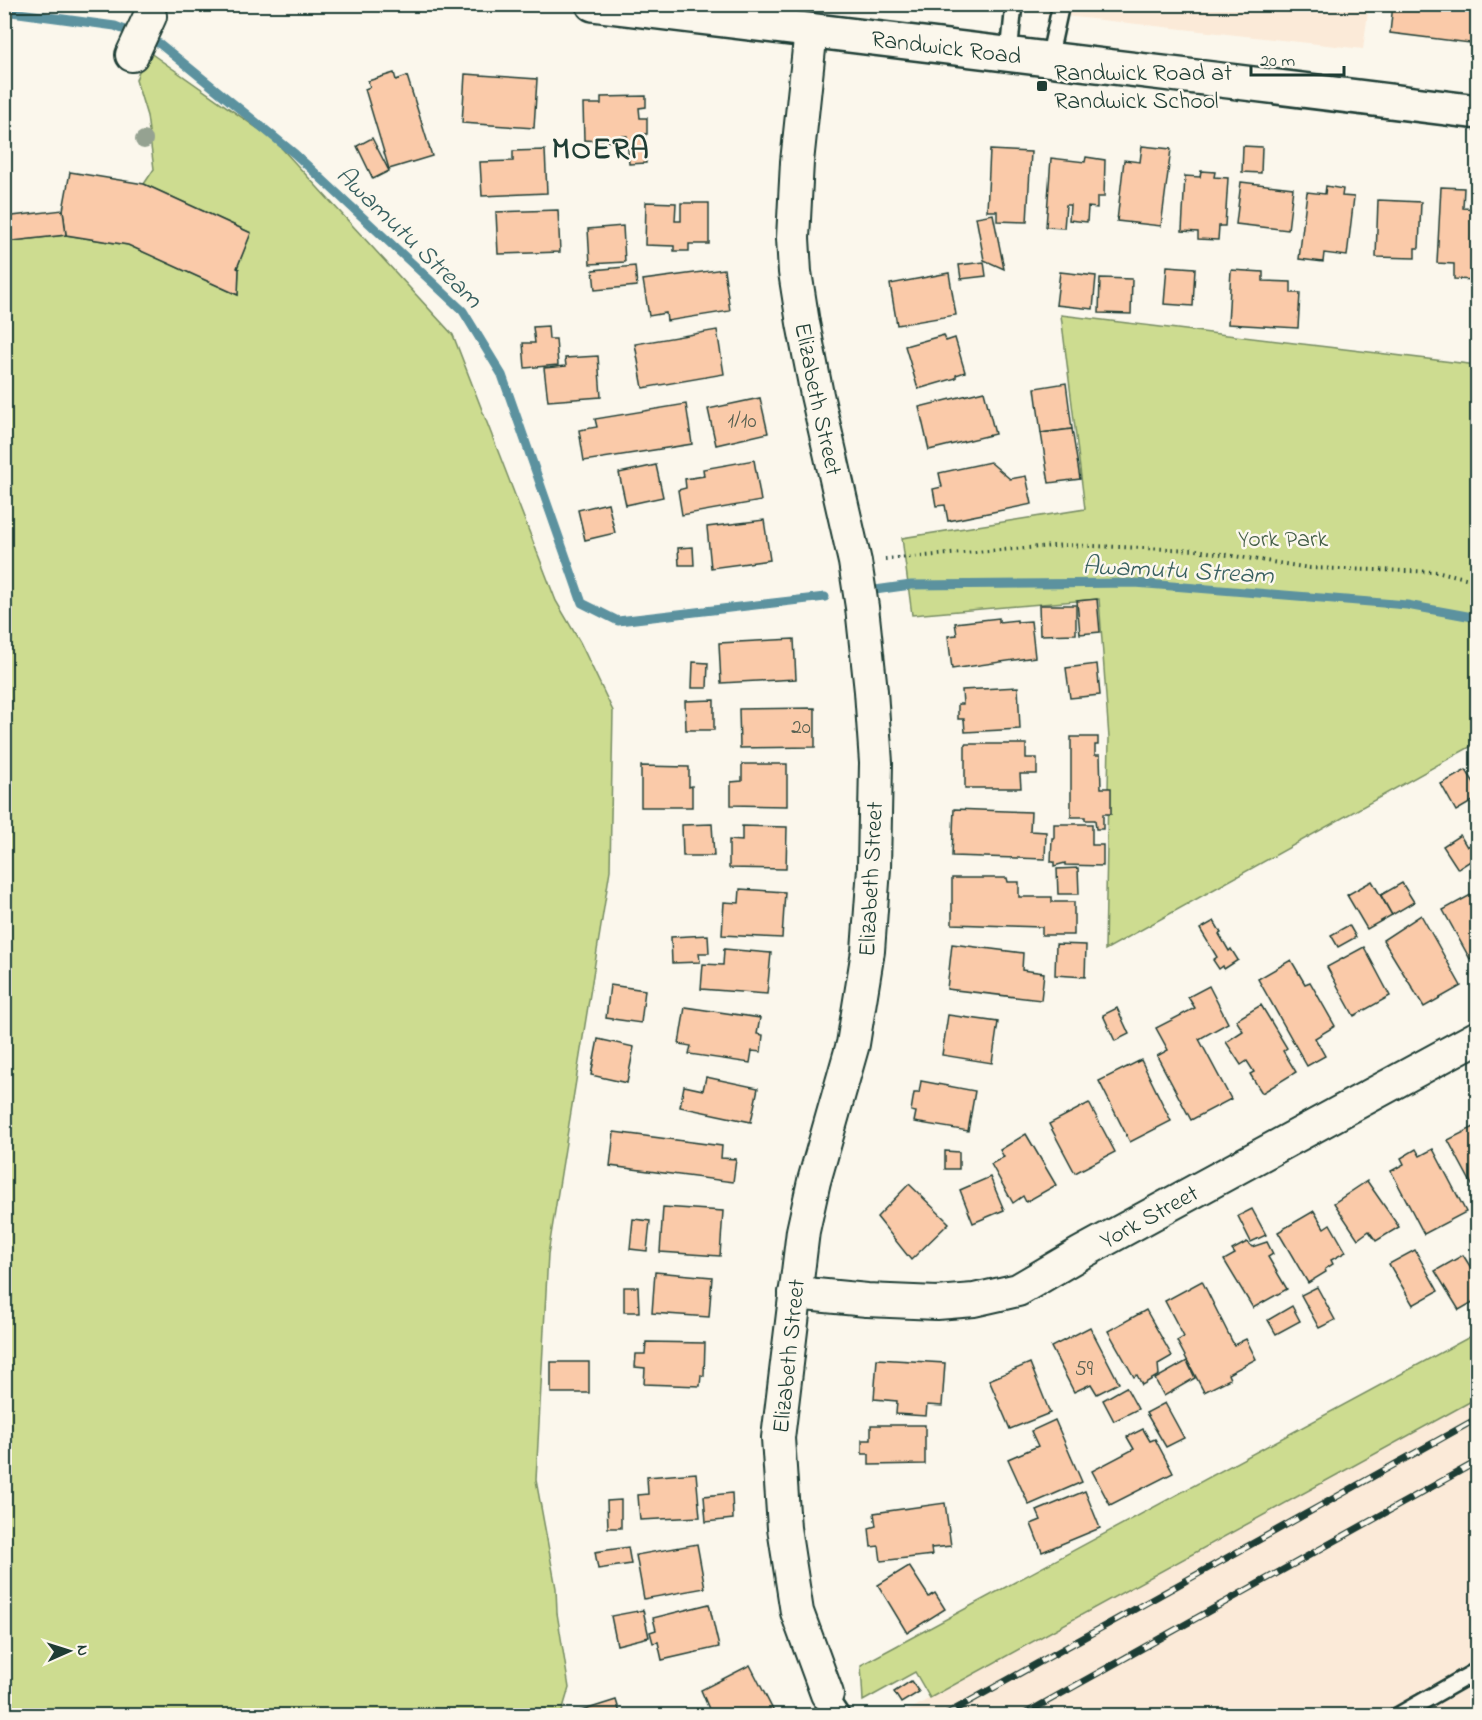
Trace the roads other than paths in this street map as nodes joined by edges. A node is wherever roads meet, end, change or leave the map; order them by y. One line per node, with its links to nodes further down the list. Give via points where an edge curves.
1 (593, 4): 5 (main road, Randwick Road)
2 (1014, 4): 6 (lane)
3 (1060, 4): 8 (lane)
4 (150, 16): 7 (street)
5 (812, 30): 6 (main road, Randwick Road); 11 (street, Elizabeth Street, via 797,162 795,272 815,385 855,562 876,763 868,951 853,1044 803,1232)
6 (1009, 54): 8 (main road, Randwick Road)
7 (132, 55)
8 (1050, 59): 9 (main road, Randwick Road)
9 (1478, 112)
10 (1478, 1037): 11 (street, York Street, via 1018,1290 937,1303)
11 (795, 1293): 13 (street, Elizabeth Street, via 778,1438 784,1528 797,1612)
12 (1478, 1670): 14 (lane)
13 (834, 1705)
14 (1396, 1716)

